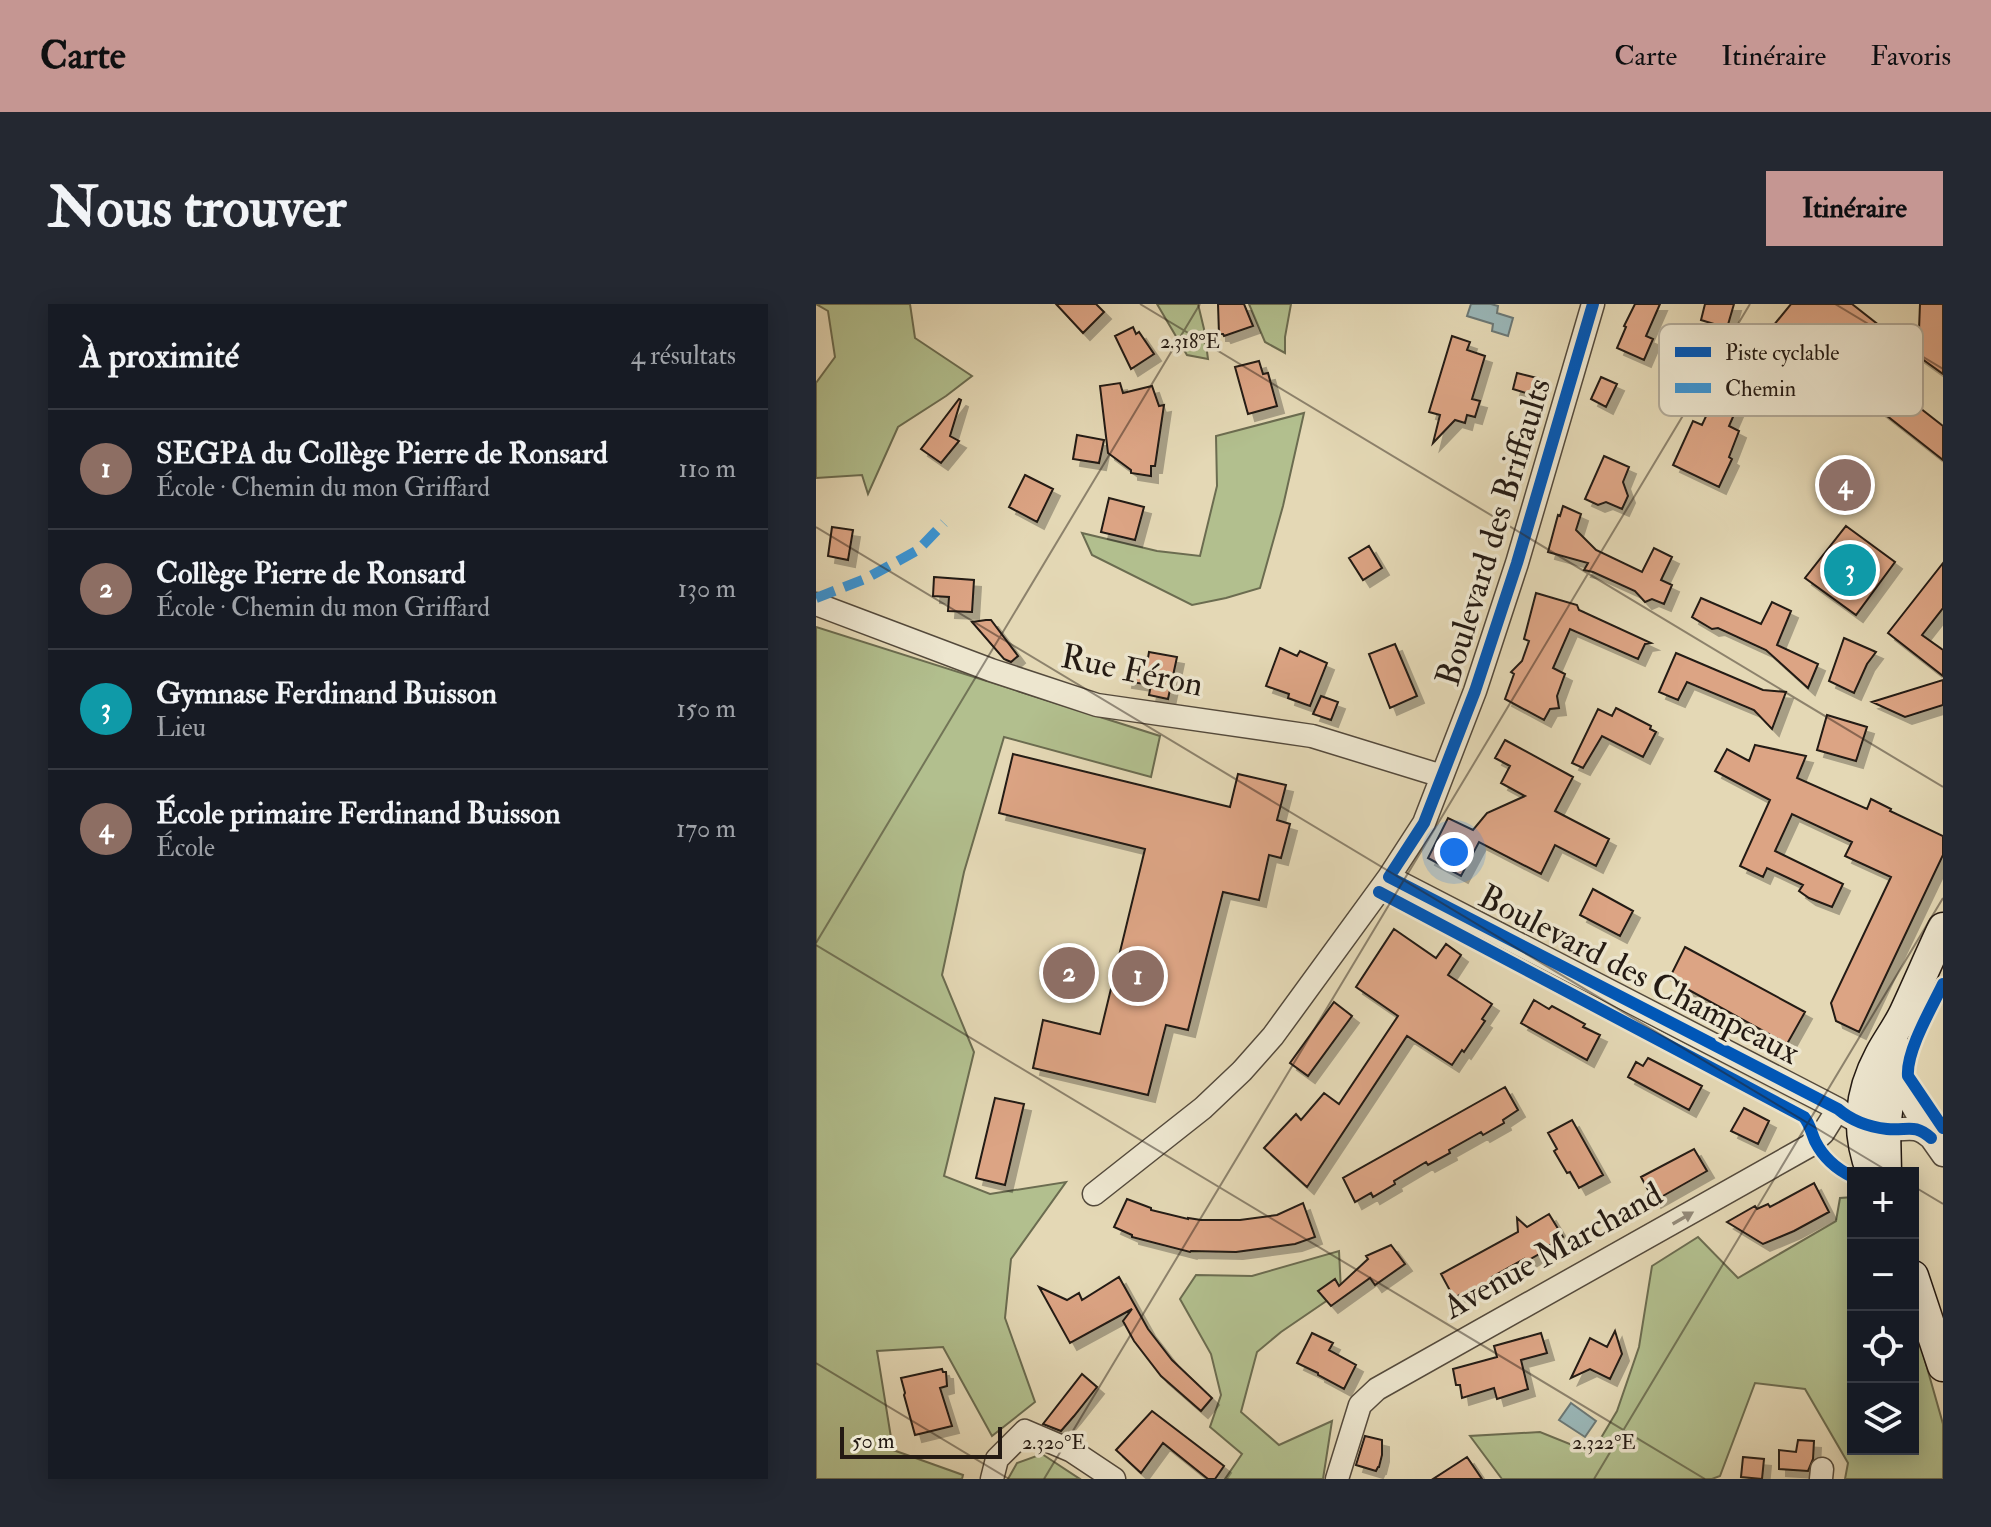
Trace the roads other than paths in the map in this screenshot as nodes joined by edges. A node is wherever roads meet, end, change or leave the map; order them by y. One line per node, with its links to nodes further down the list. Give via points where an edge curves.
1 (1593, 304): 3 (street, Boulevard des Briffaults, via 1517,563)
2 (816, 604): 3 (street, Rue Féron, via 1097,705 1312,736)
3 (1442, 776): 4 (street, via 1424,823)
4 (1384, 884): 8 (street, Boulevard des Champeaux); 13 (street, via 1242,1071)
5 (1943, 928): 6 (main road)
6 (1904, 1014): 7 (main road); 8 (main road, via 1874,1066)
7 (1892, 1070): 8 (main road); 9 (street)
8 (1867, 1115): 9 (street, via 1903,1108); 10 (street, via 1924,1132); 11 (main road, via 1864,1150); 12 (main road); 18 (street, Avenue Marchand, one-way to 8, via 1360,1405 1377,1389 1809,1146 1823,1133)
9 (1919, 1117): 10 (street)
10 (1937, 1147)
11 (1870, 1167)
12 (1884, 1167)
13 (1094, 1194)
14 (1919, 1294): 15 (main road)
15 (1943, 1366)
16 (992, 1479): 17 (street, via 997,1459 1025,1431 1072,1451)
17 (1114, 1479)
18 (1337, 1479)

